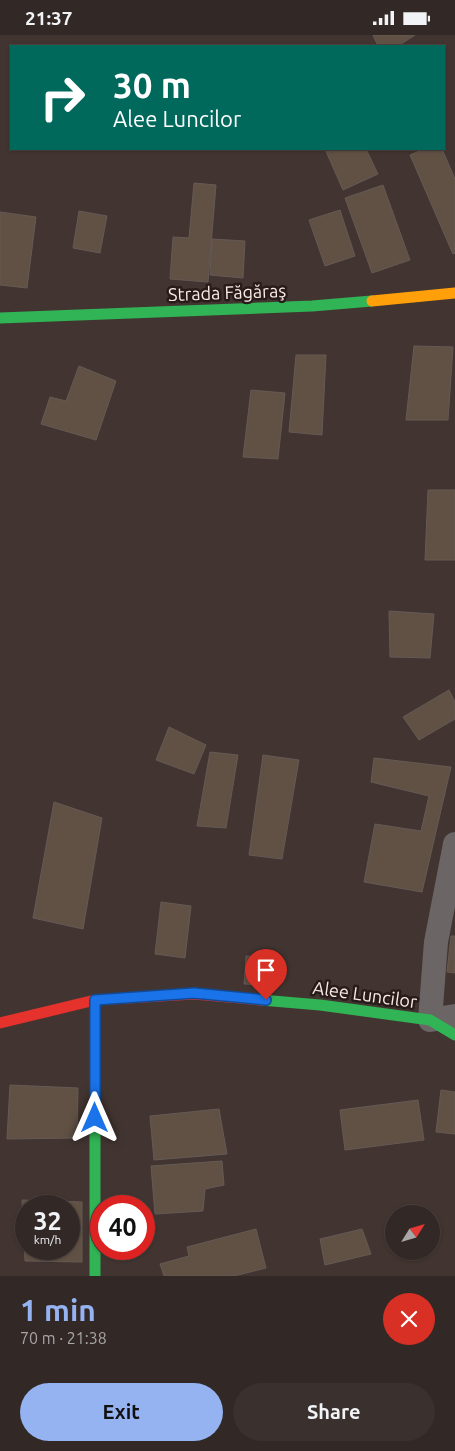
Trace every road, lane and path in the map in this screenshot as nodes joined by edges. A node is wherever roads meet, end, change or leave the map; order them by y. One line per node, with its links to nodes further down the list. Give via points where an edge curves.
1 (455, 293): 2 (street, Strada Făgăraş, via 312,306)
2 (0, 318)
3 (455, 844): 6 (street, via 436,942)
4 (95, 1000): 6 (street, Alee Luncilor, via 194,993); 7 (street, Alee Luncilor); 9 (street)
5 (455, 1016): 6 (street)
6 (430, 1020): 8 (street, Alee Luncilor)
7 (0, 1023)
8 (455, 1035)
9 (95, 1276)

